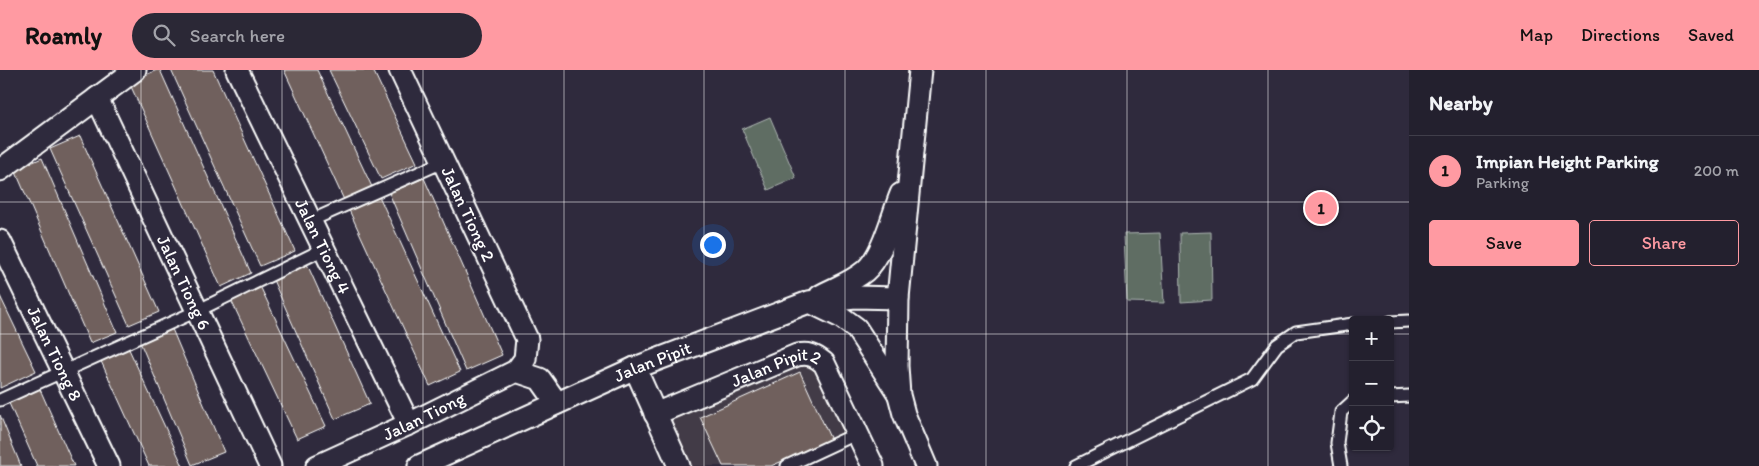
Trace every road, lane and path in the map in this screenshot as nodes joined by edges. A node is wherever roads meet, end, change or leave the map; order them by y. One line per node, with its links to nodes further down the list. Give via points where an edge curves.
1 (135, 70): 5 (street)
2 (236, 70): 9 (street, Jalan Tiong 4)
3 (400, 70): 6 (street, Jalan Tiong 2)
4 (920, 70): 7 (street)
5 (97, 98): 8 (street); 14 (street, Jalan Tiong 6)
6 (443, 162): 9 (lane); 18 (street, Jalan Tiong 2, via 527,339)
7 (911, 167): 12 (street); 13 (street, via 878,253 866,270)
8 (0, 170)
9 (310, 221): 11 (street, Jalan Tiong 4)
10 (0, 241): 20 (street, Jalan Tiong 8)
11 (324, 249): 14 (lane); 28 (street, Jalan Tiong 4)
12 (898, 298): 13 (street, Jalan Pipit, via 855,297); 21 (street)
13 (809, 302): 19 (street, Jalan Pipit); 21 (street, via 841,316 856,328)
14 (197, 311): 20 (lane); 31 (street, Jalan Tiong 6)
15 (1409, 321): 16 (lane)
16 (1394, 322)
17 (1349, 325): 38 (lane, via 1296,332 1277,345 1252,379)
18 (521, 365): 25 (street, via 540,379); 28 (street, Jalan Tiong)
19 (635, 368): 25 (street, Jalan Pipit); 27 (street)
20 (64, 372): 24 (lane); 30 (street, Jalan Tiong 8)
21 (899, 395): 37 (street)
22 (1409, 396): 23 (lane)
23 (1394, 397)
24 (0, 400)
25 (557, 403): 33 (street, Jalan Pipit)
26 (1349, 405): 39 (lane, via 1341,412 1337,443)
27 (655, 414): 29 (street, Jalan Pipit 2, via 807,354 824,363); 34 (street)
28 (409, 424): 32 (street, Jalan Tiong)
29 (858, 433): 35 (lane); 36 (street, Jalan Pipit 2)
30 (109, 466)
31 (270, 466)
32 (317, 466)
33 (419, 466)
34 (679, 466)
35 (787, 466)
36 (873, 466)
37 (926, 466)
38 (1076, 466)
39 (1341, 466)

